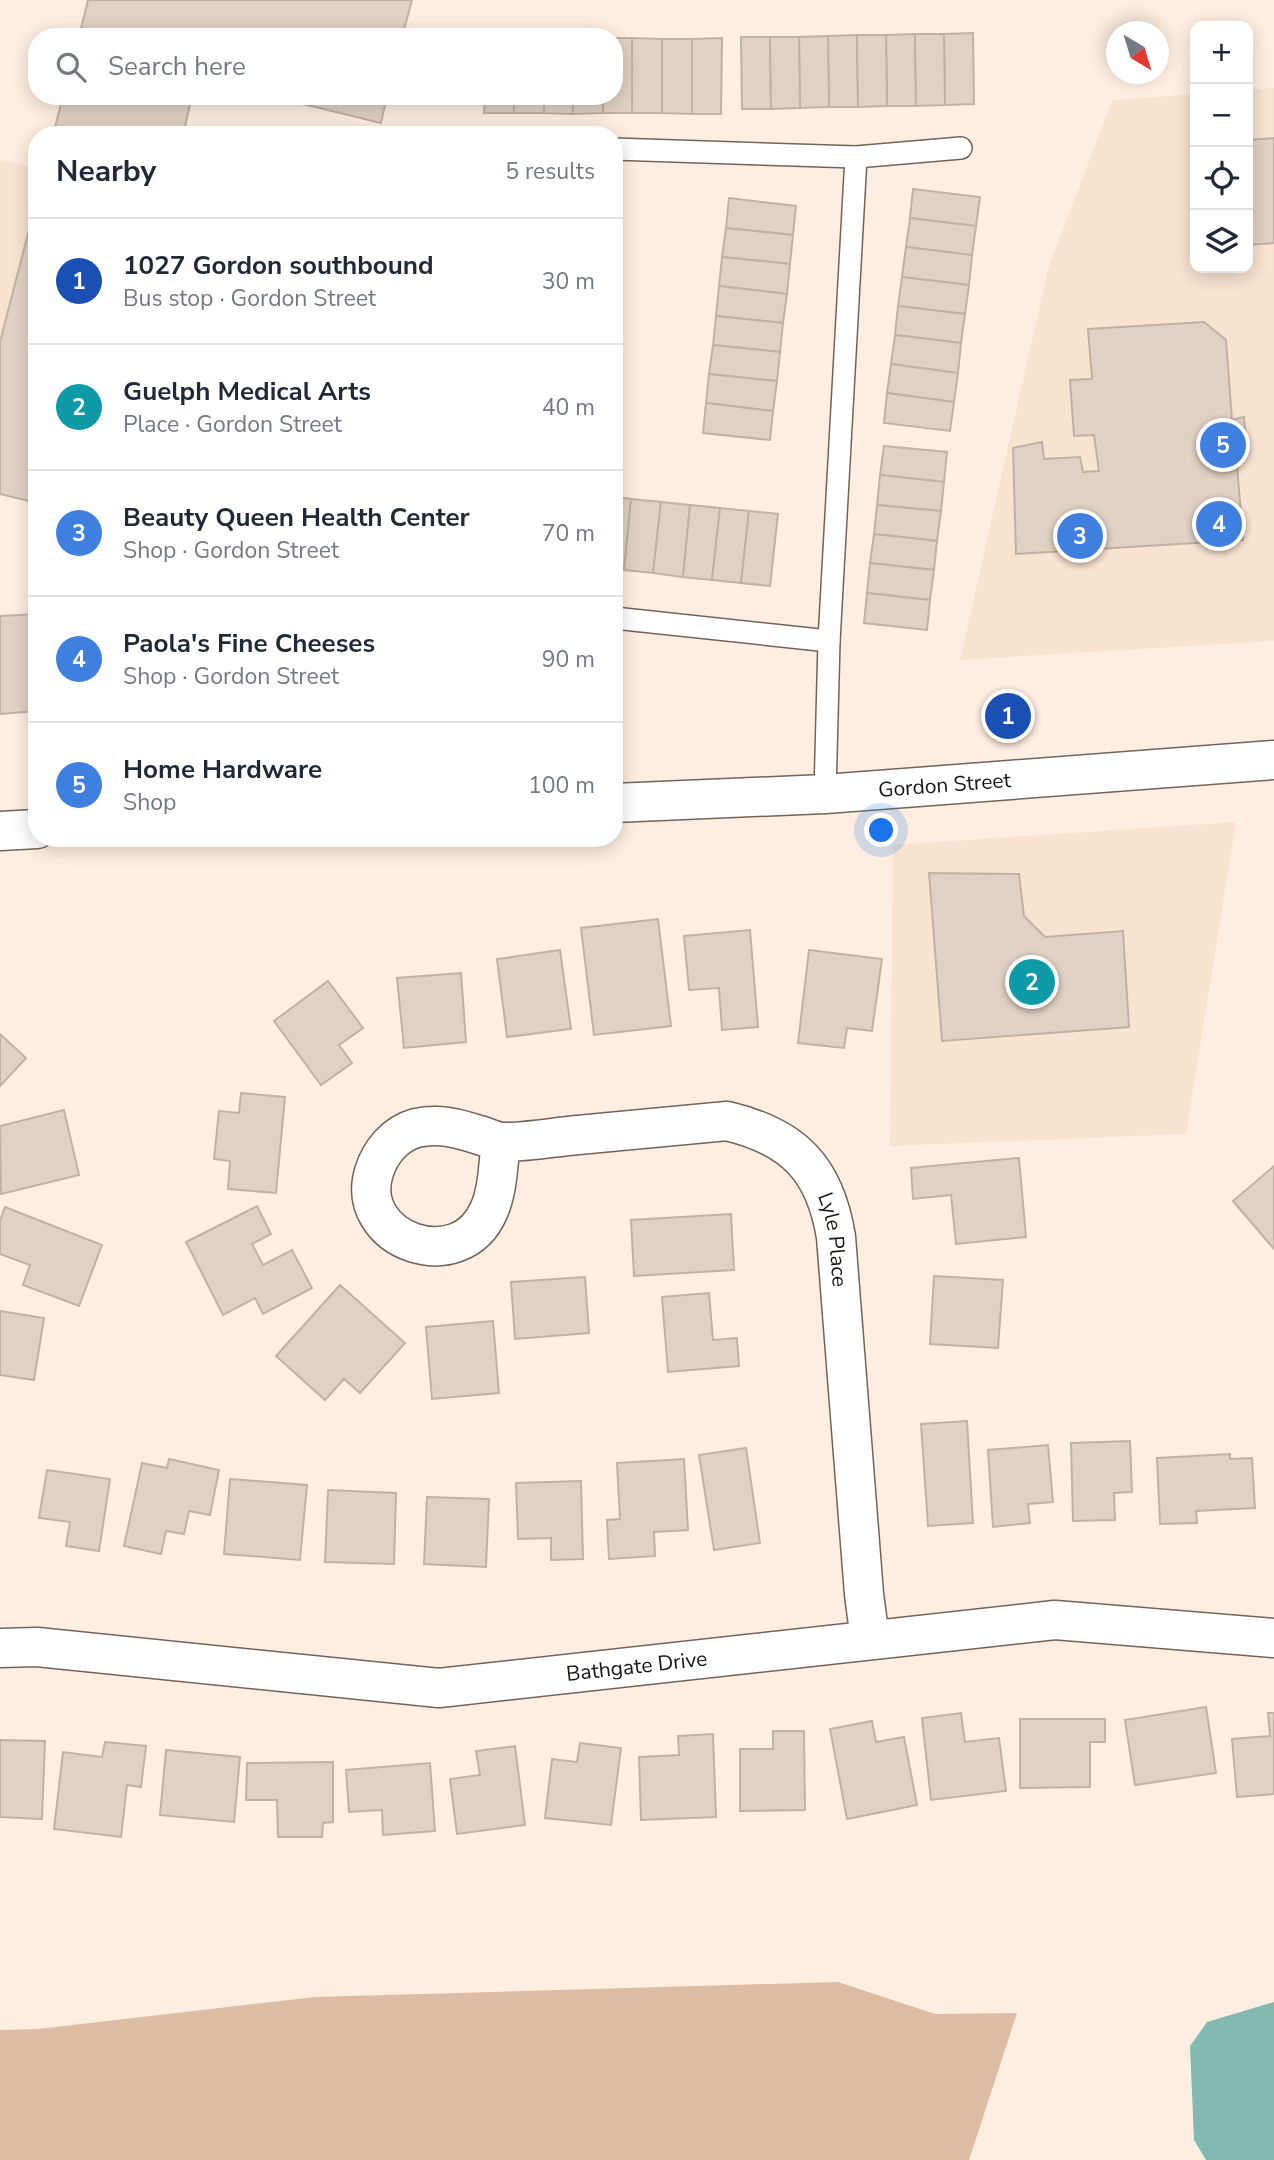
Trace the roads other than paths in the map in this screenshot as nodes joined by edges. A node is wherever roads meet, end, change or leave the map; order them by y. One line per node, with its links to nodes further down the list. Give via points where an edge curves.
1 (961, 148): 3 (lane)
2 (623, 149): 3 (lane)
3 (856, 157): 5 (lane)
4 (623, 619): 5 (lane)
5 (829, 641): 7 (lane)
6 (1274, 760): 7 (street, Gordon Street)
7 (825, 794): 8 (street, Gordon Street)
8 (623, 803)
9 (28, 829): 10 (street)
10 (0, 831)
11 (501, 1142): 13 (street, Lyle Place, via 727,1121 780,1141 820,1181 836,1237)
12 (1274, 1639): 13 (street, Bathgate Drive, via 1055,1620)
13 (870, 1640): 14 (street, Bathgate Drive, via 439,1688 37,1647)
14 (0, 1648)

